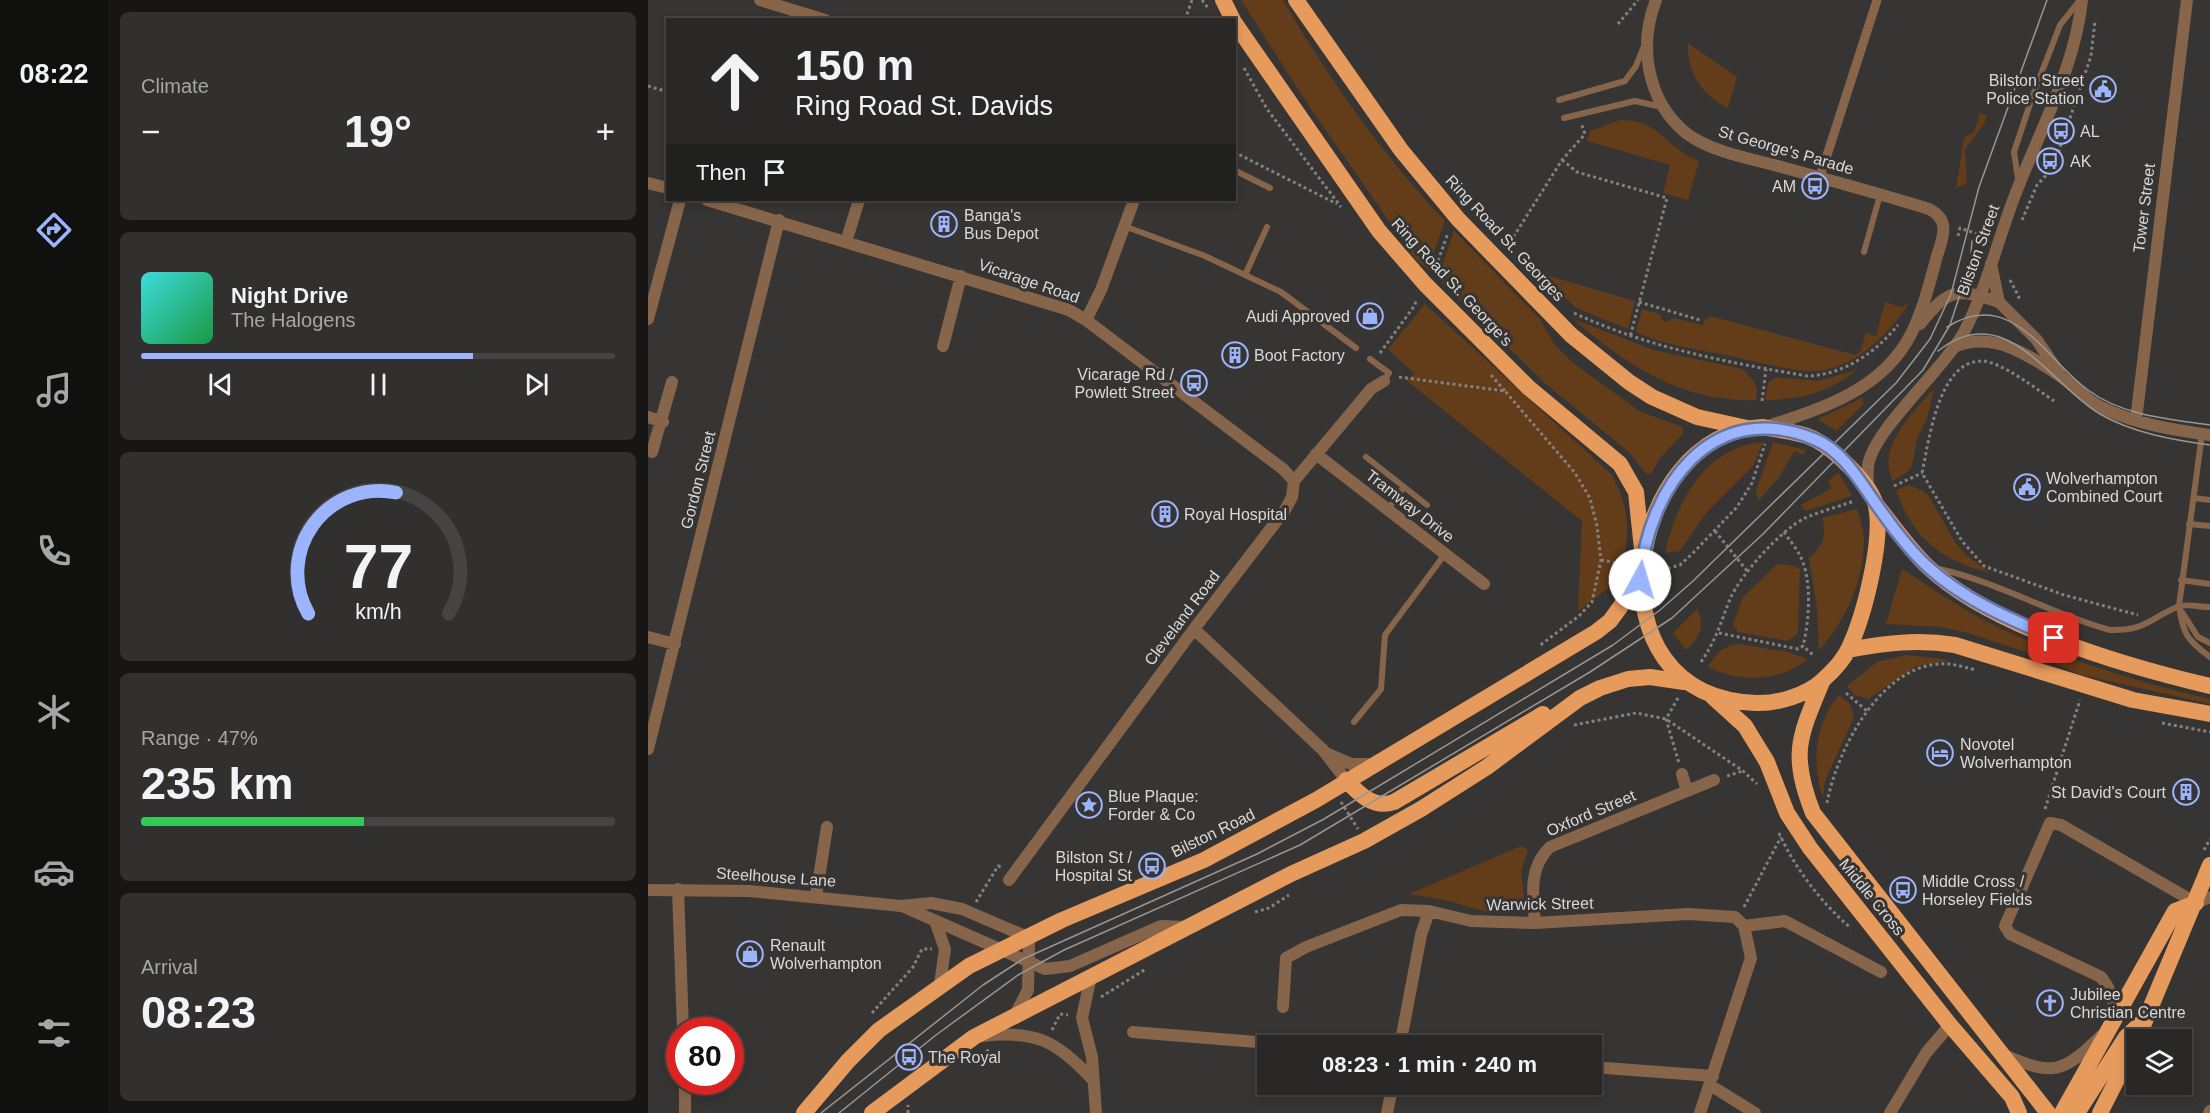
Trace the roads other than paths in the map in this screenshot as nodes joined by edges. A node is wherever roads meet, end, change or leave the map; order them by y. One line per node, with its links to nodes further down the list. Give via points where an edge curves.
1 (760, 0): 8 (street)
2 (1223, 0): 10 (highway, Ring Road St. George's)
3 (1296, 0): 50 (highway, Ring Road St. Georges, via 1401,150 1458,219 1571,335 1652,397 1698,417)
4 (1656, 0): 12 (street, St George's Parade)
5 (1877, 0): 17 (street)
6 (2081, 0): 19 (street, Bilston Street, via 2079,25 2068,63); 19 (lane, via 2060,25 2019,137 2014,152)
7 (2187, 0): 48 (street, Tower Street)
8 (778, 3): 9 (street)
9 (819, 18)
10 (1232, 18)
11 (1236, 24): 64 (highway, Ring Road St. George's, via 1379,231 1425,284 1529,388 1620,464 1636,492)
12 (1646, 40): 13 (lane, via 1625,81); 14 (street, St George's Parade, via 1649,72)
13 (1559, 100)
14 (1665, 109): 15 (lane, via 1635,101); 17 (street, St George's Parade, via 1687,133 1706,144)
15 (1564, 118)
16 (1236, 171): 21 (lane)
17 (1820, 177): 22 (street, St George's Parade)
18 (648, 183): 20 (street)
19 (2019, 184): 32 (street, Bilston Street)
20 (666, 188)
21 (1270, 188)
22 (1880, 195): 31 (lane); 39 (street, St George's Parade, via 1929,209 1938,213 1944,223 1920,314)
23 (680, 201): 37 (street)
24 (711, 201): 27 (street, Vicarage Road)
25 (859, 201): 30 (street)
26 (1134, 201): 28 (street)
27 (779, 220): 30 (street, Vicarage Road); 76 (street, Gordon Street)
28 (1124, 226): 33 (lane); 38 (street)
29 (1267, 227): 33 (lane)
30 (846, 242): 34 (street, Vicarage Road)
31 (1864, 252)
32 (1990, 263): 35 (street, Bilston Street); 36 (street)
33 (1245, 275): 42 (lane, via 1281,292)
34 (961, 276): 38 (street, Vicarage Road, via 1051,303); 40 (street)
35 (1979, 296): 36 (street); 39 (street, via 1962,291 1947,295); 41 (street, Bilston Street)
36 (2003, 306): 44 (street, via 2036,339)
37 (648, 319)
38 (1086, 320): 55 (street, Vicarage Road)
39 (1910, 336): 50 (street, via 1861,388 1836,403)
40 (943, 346)
41 (1954, 347): 44 (street, via 1967,341 1991,340); 57 (street, Bilston Street, via 1877,442 1868,465)
42 (1356, 348)
43 (1370, 359): 45 (lane, via 1389,373)
44 (2063, 379): 48 (street, via 2103,408)
45 (1384, 381): 53 (street, Cleveland Road, via 1371,389)
46 (672, 382): 49 (street)
47 (648, 417): 49 (street)
48 (2136, 420): 51 (street)
49 (663, 422): 52 (street)
50 (1759, 432): 57 (highway, Ring Road St. Georges, via 1815,439 1842,459); 64 (highway, via 1716,439 1702,449 1671,484)
51 (2206, 435): 58 (lane)
52 (652, 452)
53 (1316, 454): 55 (street, Cleveland Road); 61 (street, Tramway Drive)
54 (1366, 457): 56 (lane)
55 (1294, 481): 73 (street, Cleveland Road, via 1285,510)
56 (1404, 487): 60 (lane); 61 (lane)
57 (1871, 496): 66 (highway, Ring Road St. Georges); 77 (highway, via 1874,566)
58 (2194, 498): 59 (lane); 62 (lane)
59 (2210, 500)
60 (1427, 505)
61 (1388, 509): 65 (street, Tramway Drive)
62 (2189, 524): 63 (lane); 68 (lane)
63 (2210, 526)
64 (1642, 552): 67 (highway)
65 (1446, 554): 69 (street, Tramway Drive); 85 (lane, via 1385,635 1382,689)
66 (1927, 566): 71 (lane, via 1966,575 2023,600 2110,630 2151,623); 81 (highway, Ring Road St. Georges, via 1977,601 2045,634 2143,669)
67 (1640, 580): 80 (highway, via 1650,634); 88 (highway, Bilston Road, via 1610,621 1596,632)
68 (2181, 580): 70 (lane); 71 (lane)
69 (1484, 584)
70 (2210, 584)
71 (2179, 606): 72 (lane); 75 (lane, via 2191,629); 78 (lane, via 2182,629 2192,644)
72 (2210, 607)
73 (1194, 629): 87 (street); 95 (street, Cleveland Road)
74 (648, 637): 76 (street)
75 (2210, 643)
76 (675, 644): 86 (street, Gordon Street)
77 (1848, 650): 79 (highway); 84 (highway, via 1896,641 1934,641 2133,700)
78 (2210, 657)
79 (1822, 681): 82 (highway, via 1784,700 1758,703); 123 (highway, Middle Cross, via 1798,750 1801,782 1813,813)
80 (1684, 682): 82 (highway); 83 (highway, via 1650,677 1628,679)
81 (2210, 686)
82 (1712, 696): 116 (highway, Middle Cross, via 1746,726 1767,762 1787,813 1810,848)
83 (1580, 698): 90 (highway, via 1521,726 1394,802 1366,800); 105 (highway, via 1487,767 1421,809 1364,841)
84 (2210, 714)
85 (1354, 722)
86 (648, 749)
87 (1323, 750): 88 (street, via 1340,760); 90 (street)
88 (1372, 764): 90 (highway, Bilston Road)
89 (1682, 774): 92 (street)
90 (1346, 780): 106 (highway, Bilston Road, via 1204,860)
91 (1714, 780): 92 (street, Oxford Street)
92 (1687, 790): 103 (street, Oxford Street, via 1550,847 1535,867)
93 (827, 827): 98 (street)
94 (2210, 865): 99 (highway)
95 (1009, 880)
96 (678, 889): 97 (street, Steelhouse Lane); 98 (street, Steelhouse Lane); 115 (street)
97 (648, 890)
98 (816, 896): 100 (street, Steelhouse Lane)
99 (2203, 900): 113 (highway); 117 (highway, via 2175,911); 117 (street, via 2061,825 2050,824 2005,926 2010,934 2101,977 2115,1005)
100 (901, 906): 102 (street, Steelhouse Lane); 106 (street, Steelhouse Lane, via 931,903 962,909)
101 (1429, 911): 103 (street, Warwick Street, via 1471,921); 112 (street, Warwick Street, via 1401,910 1286,958); 120 (street)
102 (935, 921): 107 (street, Steelhouse Lane); 111 (street, via 945,949)
103 (1535, 923): 104 (street, Warwick Street, via 1688,914 1724,915)
104 (1741, 923): 109 (street, Warwick Street, via 1785,921); 127 (street, via 1752,958)
105 (1186, 927): 108 (street, Steelhouse Lane, via 1161,926 1056,970); 110 (highway)
106 (1025, 936): 107 (highway, Bilston Road); 108 (street, via 1030,945)
107 (1001, 948): 108 (street, Steelhouse Lane); 111 (highway, Bilston Road)
108 (1029, 963): 114 (street, via 1028,990)
109 (1881, 972)
110 (1091, 976): 114 (highway); 126 (street, via 1082,1018 1092,1057)
111 (940, 984): 131 (highway, Bilston Road, via 879,1030)
112 (1282, 1007)
113 (2150, 1014): 118 (highway); 141 (highway, via 2126,1037)
114 (1015, 1015): 121 (highway)
115 (683, 1017)
116 (1950, 1025): 137 (street, via 1926,1053); 138 (highway, Middle Cross, via 2012,1097)
117 (2111, 1026): 123 (street, via 2075,1062 2060,1067 2034,1068); 140 (highway)
118 (2143, 1029)
119 (1133, 1032): 122 (street)
120 (1402, 1035)
121 (974, 1037): 126 (street, via 1013,1034 1041,1039 1067,1053); 132 (highway)
122 (1257, 1042)
123 (2000, 1053): 139 (highway, Middle Cross)
124 (2126, 1062): 142 (highway)
125 (1602, 1068): 127 (street)
126 (1092, 1078): 133 (street)
127 (1712, 1080): 135 (street); 136 (street)
128 (685, 1095): 130 (street)
129 (1391, 1095): 134 (street)
130 (685, 1113)
131 (804, 1113)
132 (872, 1113)
133 (1096, 1113)
134 (1388, 1113)
135 (1700, 1113)
136 (1755, 1113)
137 (1890, 1113)
138 (2019, 1113)
139 (2048, 1113)
140 (2062, 1113)
141 (2074, 1113)
142 (2100, 1113)

